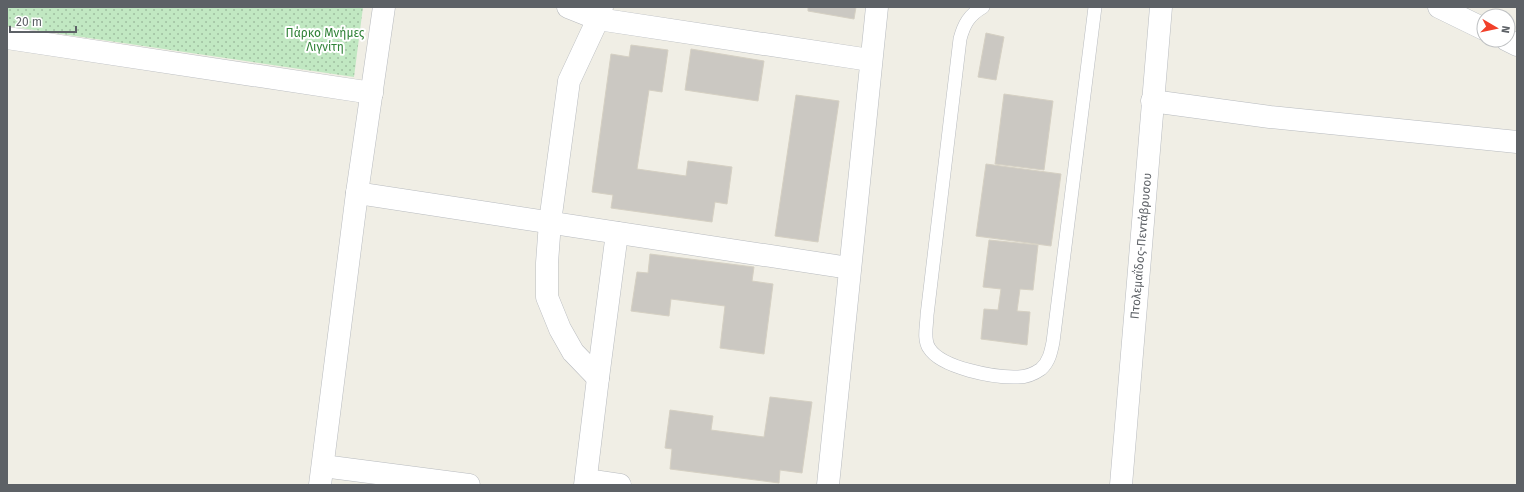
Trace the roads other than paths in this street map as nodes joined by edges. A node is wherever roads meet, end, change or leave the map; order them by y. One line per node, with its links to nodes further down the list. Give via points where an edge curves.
1 (384, 7): 12 (street)
2 (568, 7): 8 (street)
3 (876, 7): 11 (street)
4 (983, 7): 5 (lane, via 970,17 960,39 926,341 929,349 947,363 994,375 1018,377 1032,374 1048,362 1053,342)
5 (1094, 7)
6 (1161, 7): 13 (street, Πτολεμαΐδος-Πεντάβρυσου)
7 (1439, 7): 9 (street)
8 (600, 13): 11 (street); 16 (street, via 569,81)
9 (1476, 25)
10 (7, 38): 12 (street)
11 (870, 60): 18 (street)
12 (372, 93): 15 (street)
13 (1152, 101): 14 (street, via 1270,117); 25 (street, Πτολεμαΐδος-Πεντάβρυσου)
14 (1517, 142)
15 (357, 193): 16 (street); 20 (street)
16 (550, 222): 17 (street); 19 (street, via 547,297 573,352)
17 (617, 233): 18 (street); 19 (street)
18 (849, 268): 24 (street)
19 (598, 378): 21 (street)
20 (321, 475): 22 (street)
21 (586, 483): 23 (street)
22 (469, 485)
23 (620, 485)
24 (828, 485)
25 (1122, 485)

